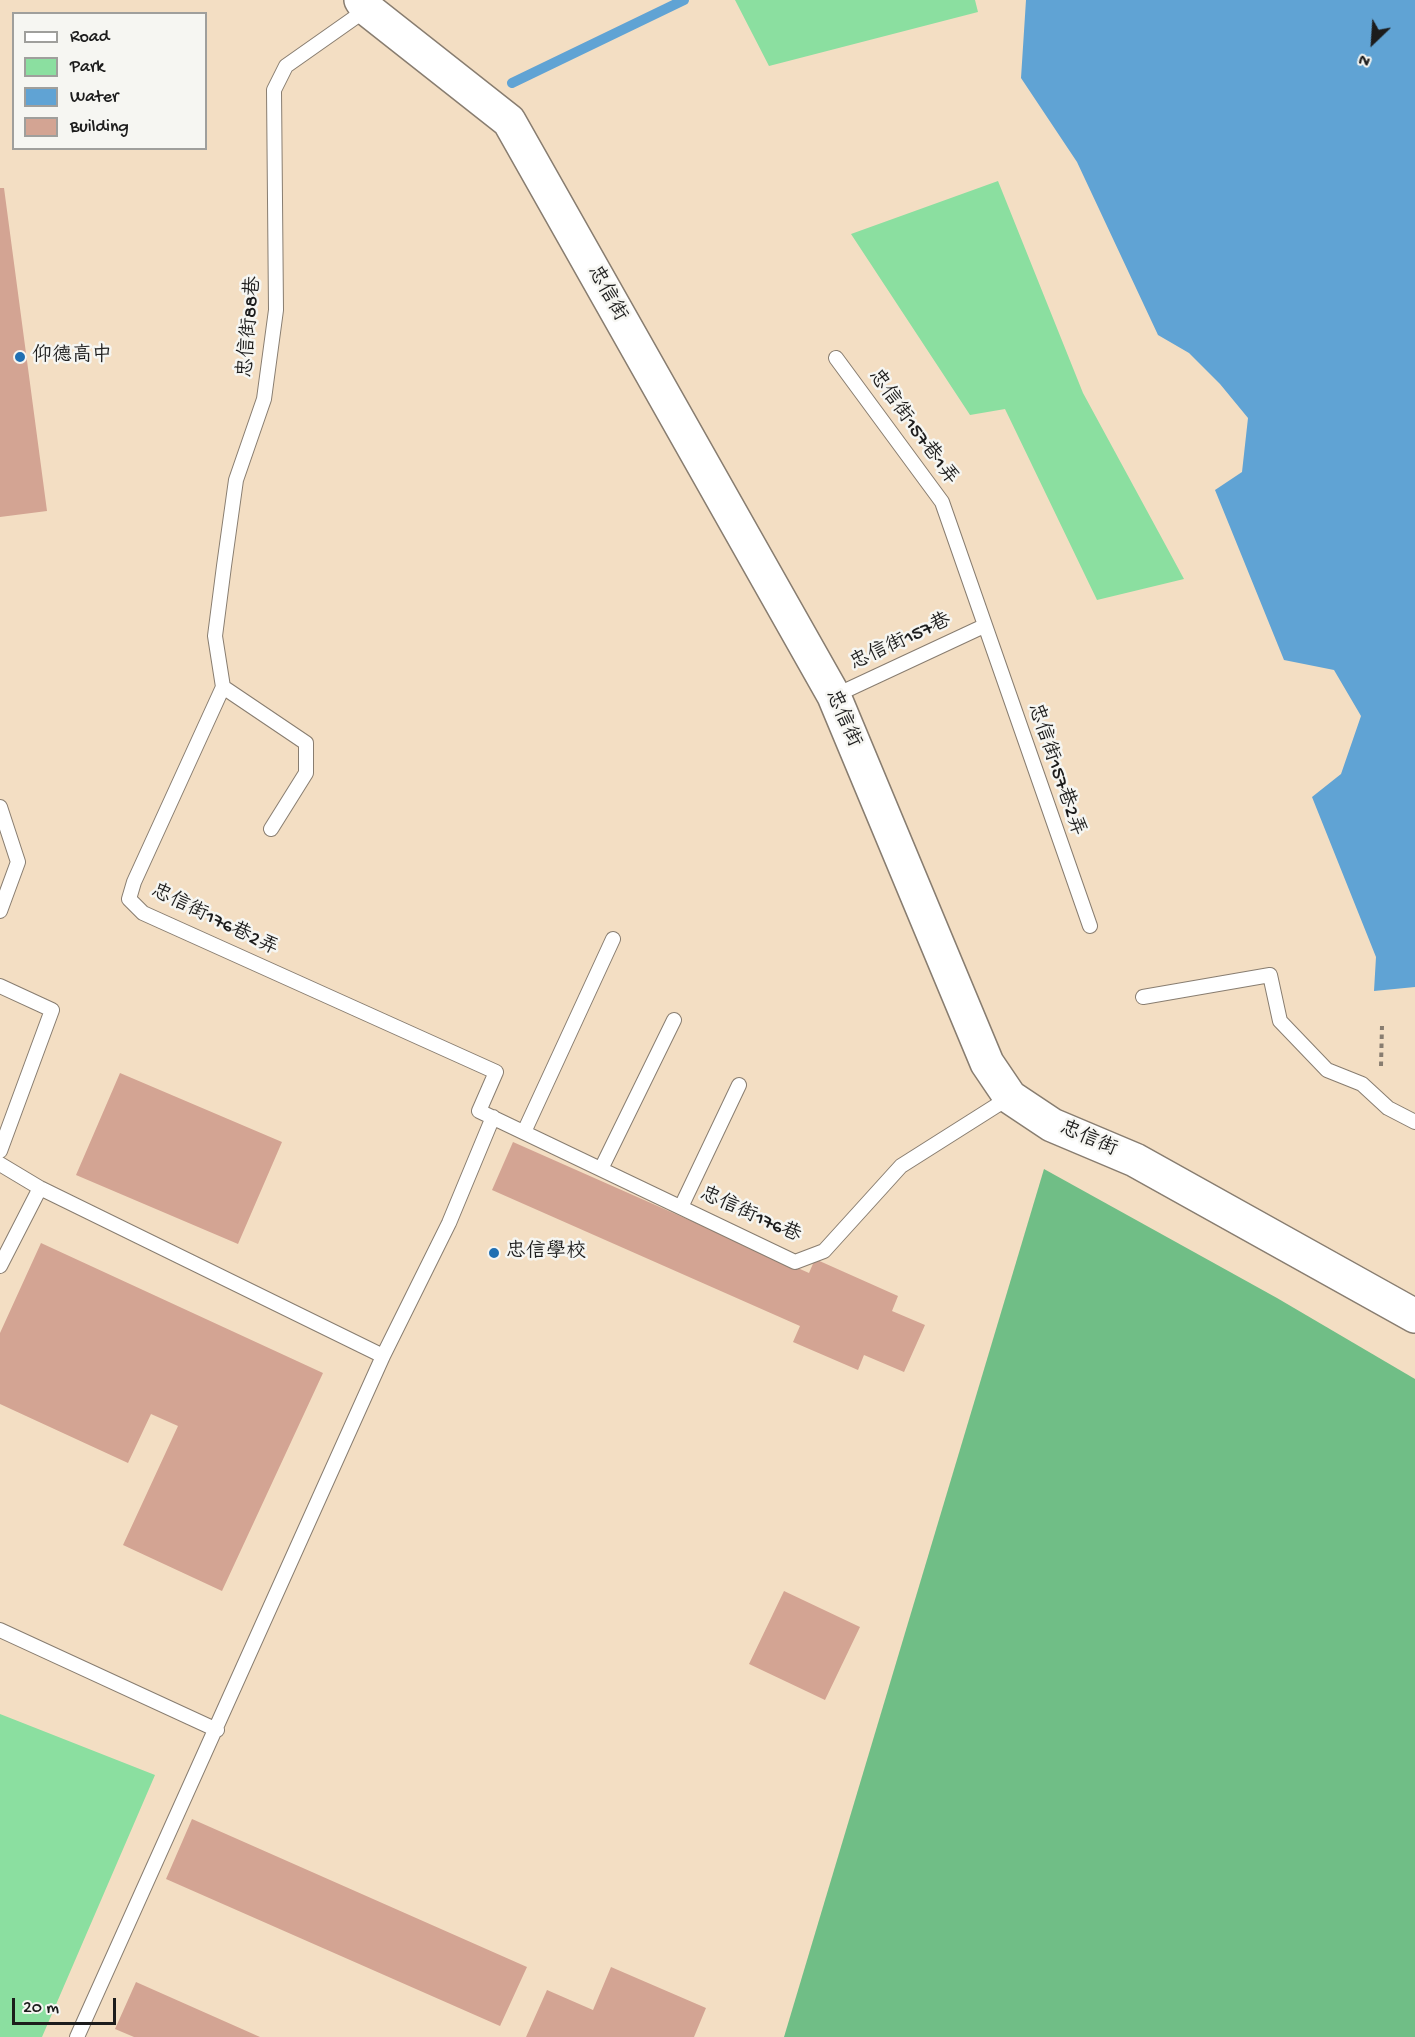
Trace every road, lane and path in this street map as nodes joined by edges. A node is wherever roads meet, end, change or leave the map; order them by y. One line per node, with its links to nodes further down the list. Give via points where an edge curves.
1 (364, 4): 4 (lane, 忠信街88巷, via 286,66 274,90 276,310 264,399 236,480 225,555 215,636); 5 (street, 忠信街, via 509,121)
2 (836, 358): 3 (lane, 忠信街157巷1弄, via 942,502)
3 (984, 626): 5 (lane, 忠信街157巷); 9 (lane, 忠信街157巷2弄)
4 (223, 687): 7 (lane, via 306,743 306,773); 16 (lane, 忠信街176巷2弄, via 129,899 143,913 496,1072 479,1111)
5 (834, 696): 15 (street, 忠信街, via 987,1063)
6 (0, 807): 8 (lane, via 18,862)
7 (271, 829)
8 (0, 911)
9 (1089, 926)
10 (613, 939): 18 (lane)
11 (0, 986): 19 (lane, via 52,1010)
12 (1143, 997): 17 (lane, via 1270,975 1280,1021 1327,1070 1362,1084 1388,1108)
13 (674, 1020): 21 (lane)
14 (739, 1085): 23 (lane)
15 (1010, 1096): 23 (lane, 忠信街176巷, via 902,1166 824,1251 795,1262); 25 (street, 忠信街, via 1052,1125 1135,1160)
16 (493, 1117): 18 (lane, 忠信街176巷); 26 (lane, via 449,1223)
17 (1415, 1122)
18 (524, 1132): 21 (lane, 忠信街176巷)
19 (0, 1150)
20 (0, 1164): 22 (lane)
21 (601, 1169): 23 (lane, 忠信街176巷)
22 (40, 1188): 24 (lane); 26 (lane)
23 (681, 1207)
24 (0, 1266)
25 (1415, 1316)
26 (383, 1356): 28 (lane)
27 (0, 1630): 28 (lane)
28 (217, 1730): 29 (lane, via 184,1795)
29 (77, 2037)

